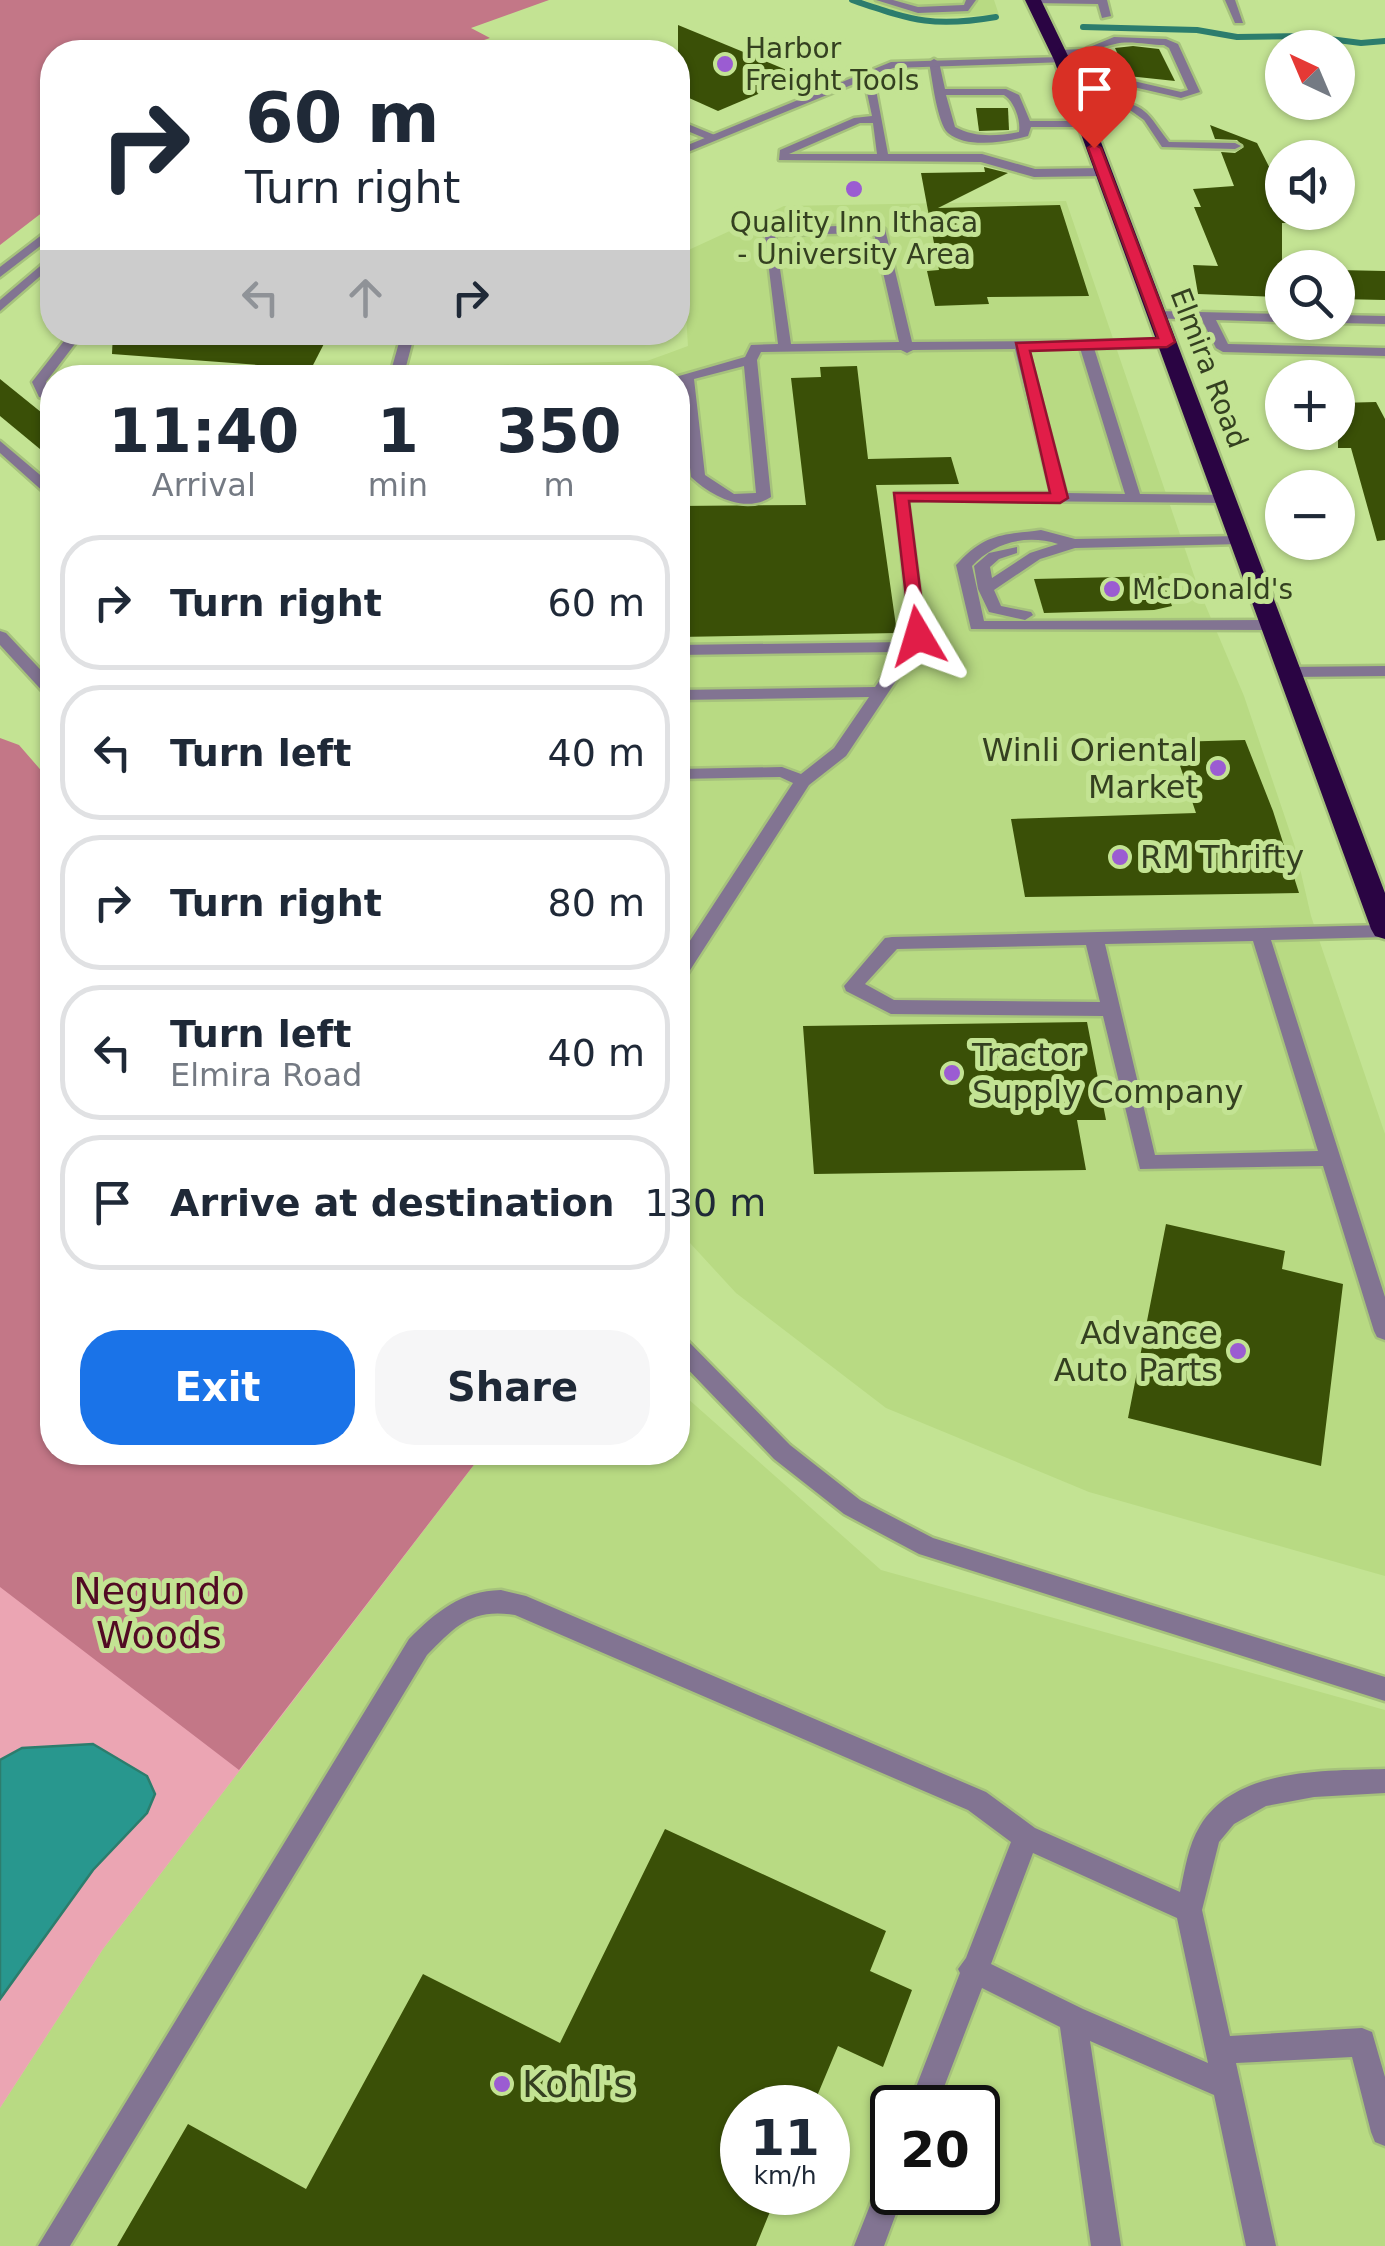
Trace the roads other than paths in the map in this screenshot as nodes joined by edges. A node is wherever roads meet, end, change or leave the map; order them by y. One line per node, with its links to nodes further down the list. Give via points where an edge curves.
1 (882, 0): 2 (street, via 918,10 968,8)
2 (971, 0)
3 (1033, 0): 4 (street); 10 (highway, Elmira Road)
4 (1103, 0): 6 (street)
5 (1230, 0): 7 (street)
6 (1106, 16)
7 (1238, 21)
8 (1103, 43): 10 (street); 12 (street); 12 (street, via 1153,40 1174,46 1194,92)
9 (934, 62): 10 (street); 11 (street); 13 (street)
10 (1063, 63): 12 (street); 14 (highway, Elmira Road)
11 (868, 74): 15 (street); 18 (street)
12 (1113, 80)
13 (940, 92): 16 (street, via 1006,92); 16 (street, via 950,129 964,137 1015,136 1024,134)
14 (1082, 115): 16 (street); 19 (street, via 1120,105 1145,114 1166,144); 22 (highway, Elmira Road)
15 (878, 119): 21 (street); 21 (street, via 858,120 784,152 784,158)
16 (1026, 124)
17 (690, 128): 18 (street)
18 (713, 138): 20 (street)
19 (1235, 146)
20 (690, 149)
21 (884, 159): 22 (street, via 982,158 1034,173)
22 (1103, 172): 27 (highway, Elmira Road)
23 (40, 240): 25 (street)
24 (40, 271): 26 (street)
25 (0, 273)
26 (0, 307)
27 (1157, 315): 28 (street); 32 (highway, Elmira Road)
28 (1208, 316): 29 (street); 38 (street, via 1223,348)
29 (1265, 318)
30 (1355, 319): 31 (street)
31 (1385, 320)
32 (1167, 342): 33 (street); 47 (highway, Elmira Road)
33 (1086, 344): 35 (street); 46 (street)
34 (68, 345): 40 (street)
35 (1022, 346): 37 (street); 45 (street)
36 (785, 348): 37 (street); 37 (street, via 768,231 879,229); 39 (street, via 756,348)
37 (907, 349)
38 (1385, 352)
39 (750, 360): 41 (street); 42 (street, via 764,497 731,498 698,477)
40 (52, 365)
41 (690, 376)
42 (690, 428)
43 (0, 445): 44 (street)
44 (40, 481)
45 (1060, 498): 46 (street); 53 (street, via 900,496 918,636)
46 (1134, 498): 47 (street)
47 (1226, 499): 48 (highway, Elmira Road)
48 (1240, 540): 49 (street); 51 (highway, Elmira Road)
49 (1074, 544): 50 (street, via 1035,556 986,589 995,609 1018,616 1160,613); 50 (street, via 1041,534 1000,540 968,556 964,565 977,626)
50 (1192, 625): 51 (street)
51 (1272, 625): 56 (highway, Elmira Road)
52 (0, 636): 57 (street)
53 (911, 647): 54 (street); 58 (street)
54 (690, 650)
55 (1385, 670): 56 (street)
56 (1290, 672): 62 (highway, Elmira Road)
57 (40, 678)
58 (882, 692): 59 (street); 61 (street, via 840,752)
59 (690, 696)
60 (690, 774): 61 (street, via 782,772)
61 (802, 781): 65 (street)
62 (1385, 930): 63 (street)
63 (1260, 934): 64 (street); 67 (street)
64 (1094, 938): 66 (street); 66 (street, via 892,943 853,986 890,1007)
65 (690, 954)
66 (1111, 1009): 67 (street, via 1147,1162)
67 (1331, 1158): 68 (street)
68 (1385, 1330)
69 (690, 1357): 70 (street, via 782,1452 852,1507 927,1548)
70 (1385, 1689)
71 (1385, 1781): 73 (street, via 1267,1792 1234,1810 1210,1833)
72 (1026, 1837): 73 (street); 74 (street); 81 (street, via 977,1801 517,1604 491,1598 464,1608 418,1647)
73 (1189, 1910): 76 (street)
74 (972, 1969): 75 (street); 77 (street)
75 (1073, 2019): 78 (street); 83 (street)
76 (1222, 2050): 78 (street); 79 (street, via 1362,2042)
77 (930, 2085)
78 (1226, 2086): 84 (street)
79 (1385, 2132)
80 (881, 2215): 82 (street)
81 (53, 2246)
82 (870, 2246)
83 (1106, 2246)
84 (1261, 2246)

